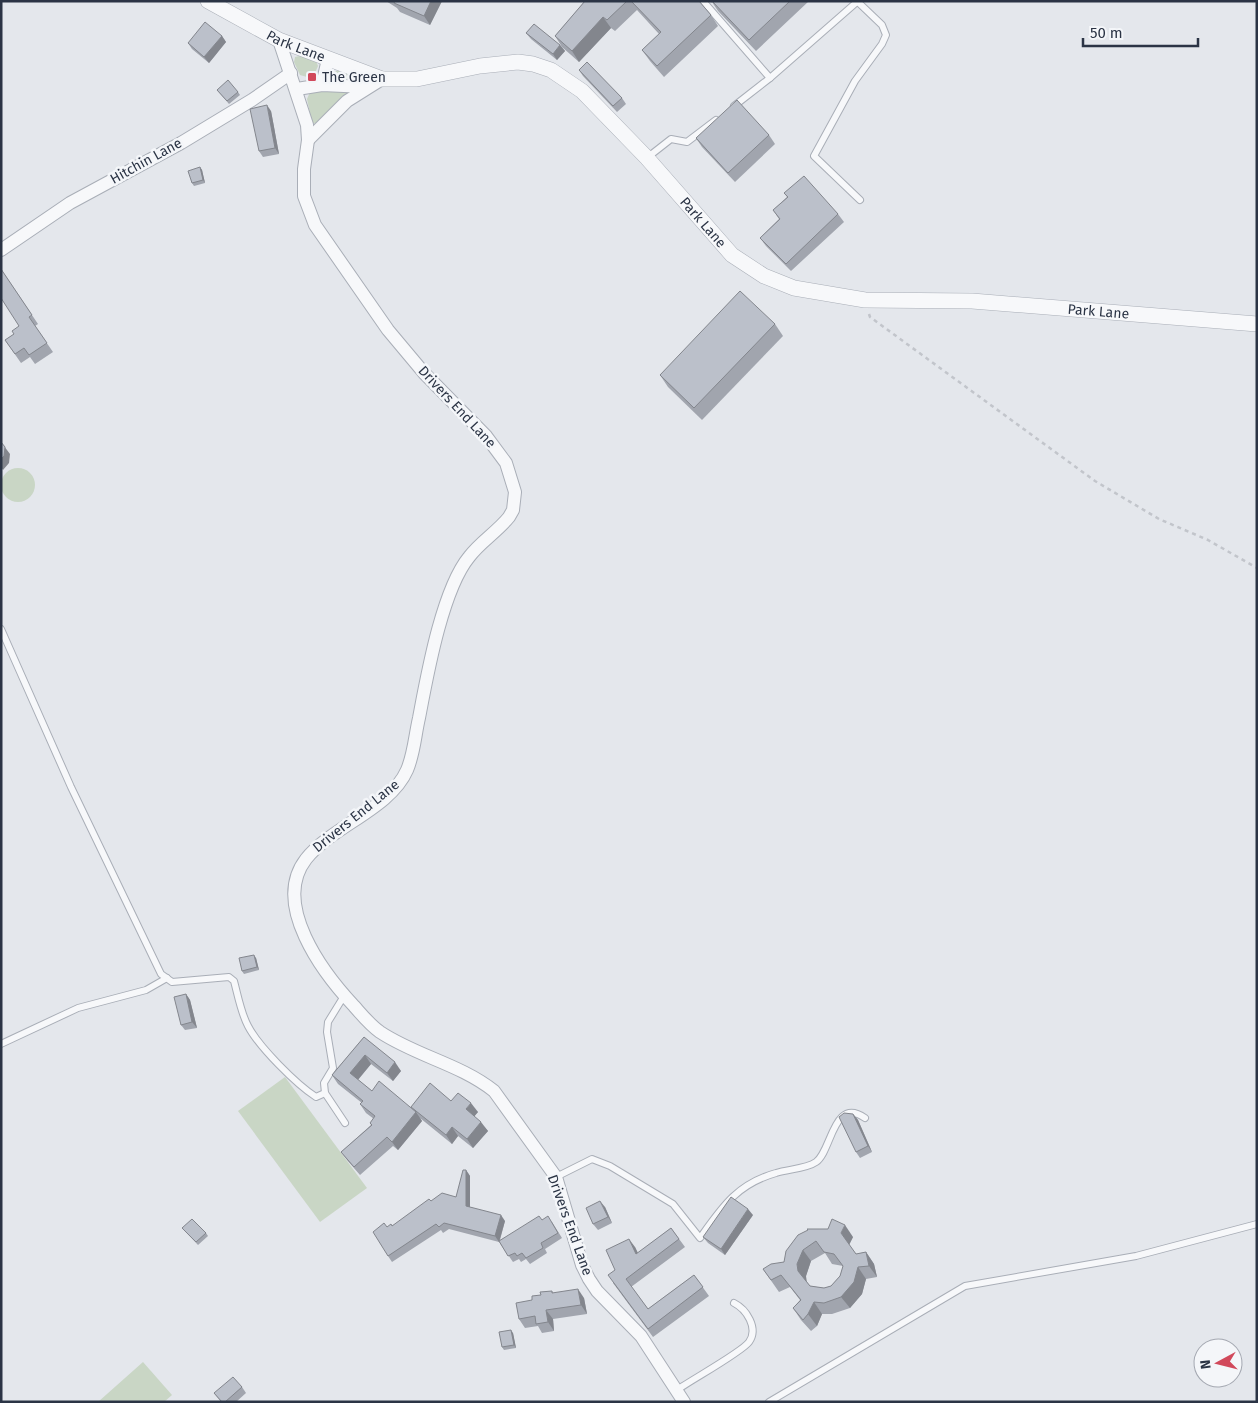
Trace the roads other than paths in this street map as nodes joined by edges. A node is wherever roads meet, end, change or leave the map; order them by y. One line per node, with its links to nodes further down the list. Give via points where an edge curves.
1 (208, 1): 4 (street, Park Lane)
2 (703, 1): 8 (lane, via 714,8)
3 (858, 2): 8 (lane); 14 (lane, via 882,25 886,35 855,82 814,156)
4 (279, 40): 5 (street, Park Lane); 6 (street, Drivers End Lane)
5 (328, 59): 7 (street, Park Lane); 9 (street)
6 (291, 73): 11 (street, Drivers End Lane); 15 (street, Hitchin Lane, via 181,143 70,202)
7 (382, 78): 10 (street); 13 (street, Park Lane, via 417,79 480,66 518,62 533,64 551,70 582,91)
8 (770, 78): 13 (lane, via 687,142 671,139)
9 (322, 85): 10 (street); 11 (street)
10 (366, 87): 12 (street, via 333,113)
11 (297, 89): 12 (street, Drivers End Lane)
12 (308, 140): 19 (street, Drivers End Lane, via 304,196 315,225 388,330 498,452 512,477 515,492 509,517 469,557 455,581 430,661 412,750 402,779 381,800 320,844 300,867 296,877 297,912 307,942)
13 (647, 158): 16 (street, Park Lane, via 717,240 749,267 794,288 865,300 972,301)
14 (860, 200)
15 (1, 250)
16 (1257, 324)
17 (1, 629): 18 (lane, via 71,787 162,974)
18 (167, 978): 20 (lane, via 146,990 78,1008); 21 (lane, via 172,982 184,982 229,977 234,981 247,1025 256,1038 304,1089 316,1096)
19 (344, 996): 21 (lane, via 328,1022 333,1068 324,1083); 24 (street, Drivers End Lane, via 379,1032 480,1080 494,1091)
20 (1, 1044)
21 (325, 1093): 23 (lane)
22 (865, 1118): 24 (lane, via 849,1115 838,1121 817,1162 757,1180 736,1192 700,1238 673,1204 610,1166 592,1159)
23 (345, 1123)
24 (556, 1177): 27 (street, Drivers End Lane, via 589,1279 641,1336)
25 (1257, 1224): 29 (lane, via 1136,1256 965,1286)
26 (734, 1303): 27 (lane, via 742,1307 751,1323 753,1330 748,1344)
27 (678, 1390): 28 (street, Drivers End Lane)
28 (684, 1402)
29 (769, 1402)

